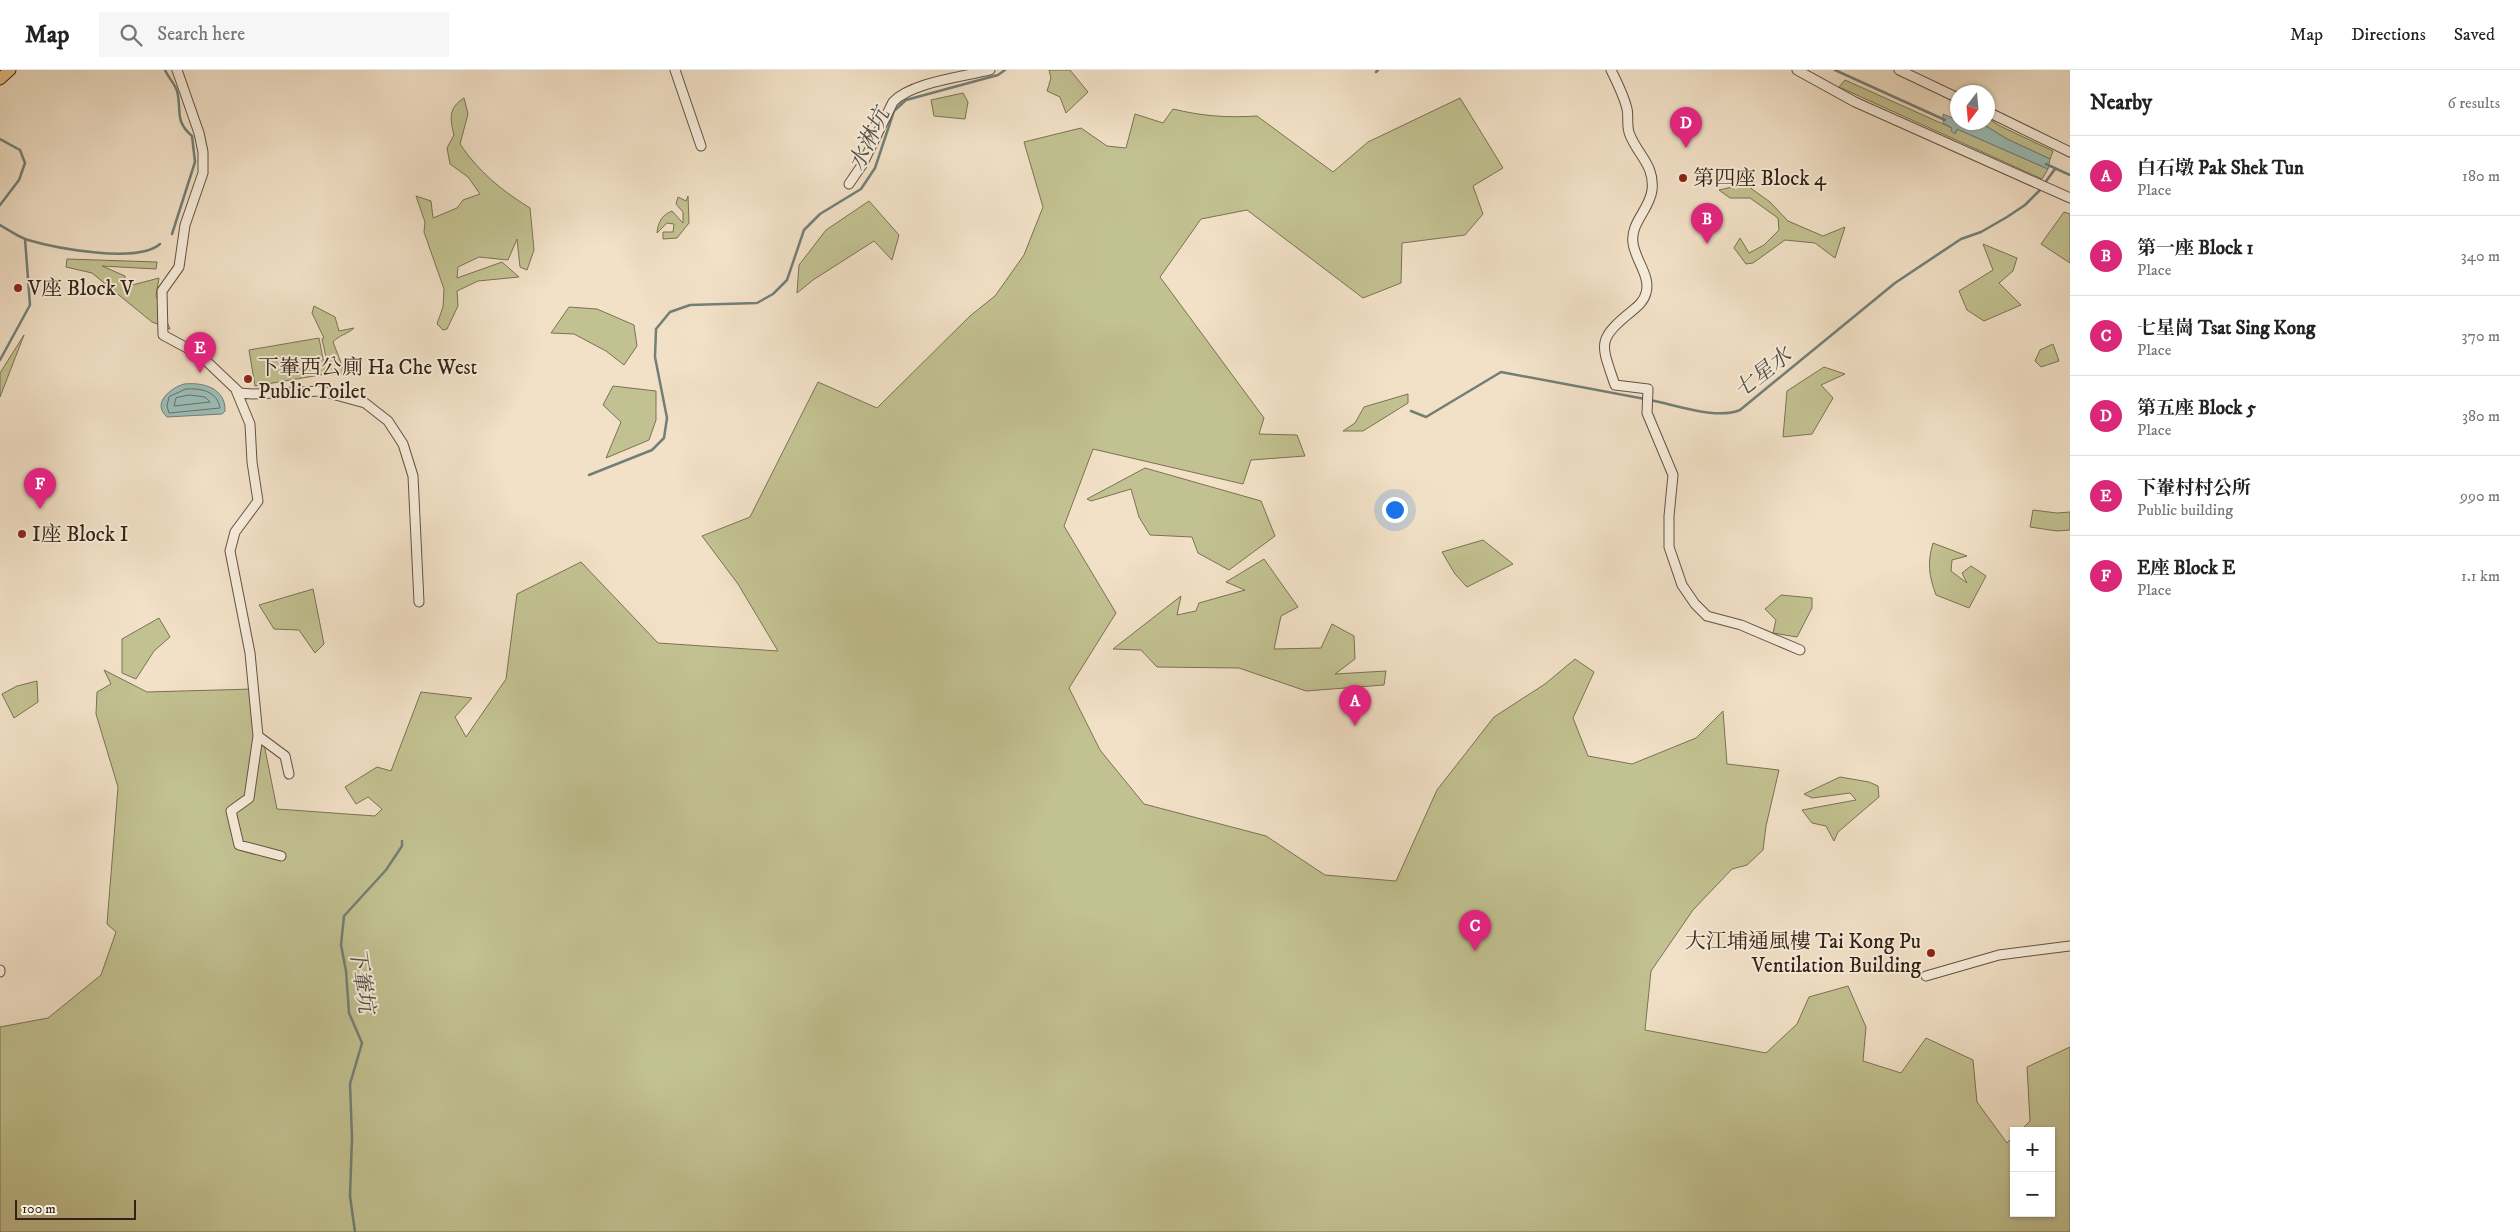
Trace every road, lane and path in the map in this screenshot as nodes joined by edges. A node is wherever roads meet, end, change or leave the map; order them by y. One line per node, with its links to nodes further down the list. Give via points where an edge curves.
1 (10, 70): 8 (main road)
2 (177, 70): 15 (street, via 199,134 203,173 185,225 180,267 162,291 162,332 165,338 200,354)
3 (676, 70): 11 (street)
4 (990, 70): 13 (street, via 900,95 893,102)
5 (1611, 70): 17 (street, via 1627,106 1629,134 1647,161 1653,184 1651,197 1633,236 1634,248 1647,281 1646,296 1612,327 1606,337 1604,351 1615,385 1648,389 1647,413 1673,475 1669,547 1682,585 1695,604 1707,616 1741,625)
6 (1798, 70): 14 (street, via 1855,102)
7 (1899, 70): 9 (street)
8 (0, 79)
9 (1950, 94)
10 (1995, 115): 12 (street)
11 (701, 146)
12 (2070, 152)
13 (849, 184)
14 (2070, 198)
15 (236, 390): 16 (street, via 252,394 321,391 366,403 388,421 403,444 413,476); 18 (street, via 250,424 258,501 233,535 230,556 250,653)
16 (419, 602)
17 (1800, 650)
18 (258, 736): 19 (street, via 285,756); 20 (street, via 249,798 231,811 239,845)
19 (289, 774)
20 (281, 856)
21 (2070, 946): 22 (street, via 1999,955)
22 (1926, 976)

